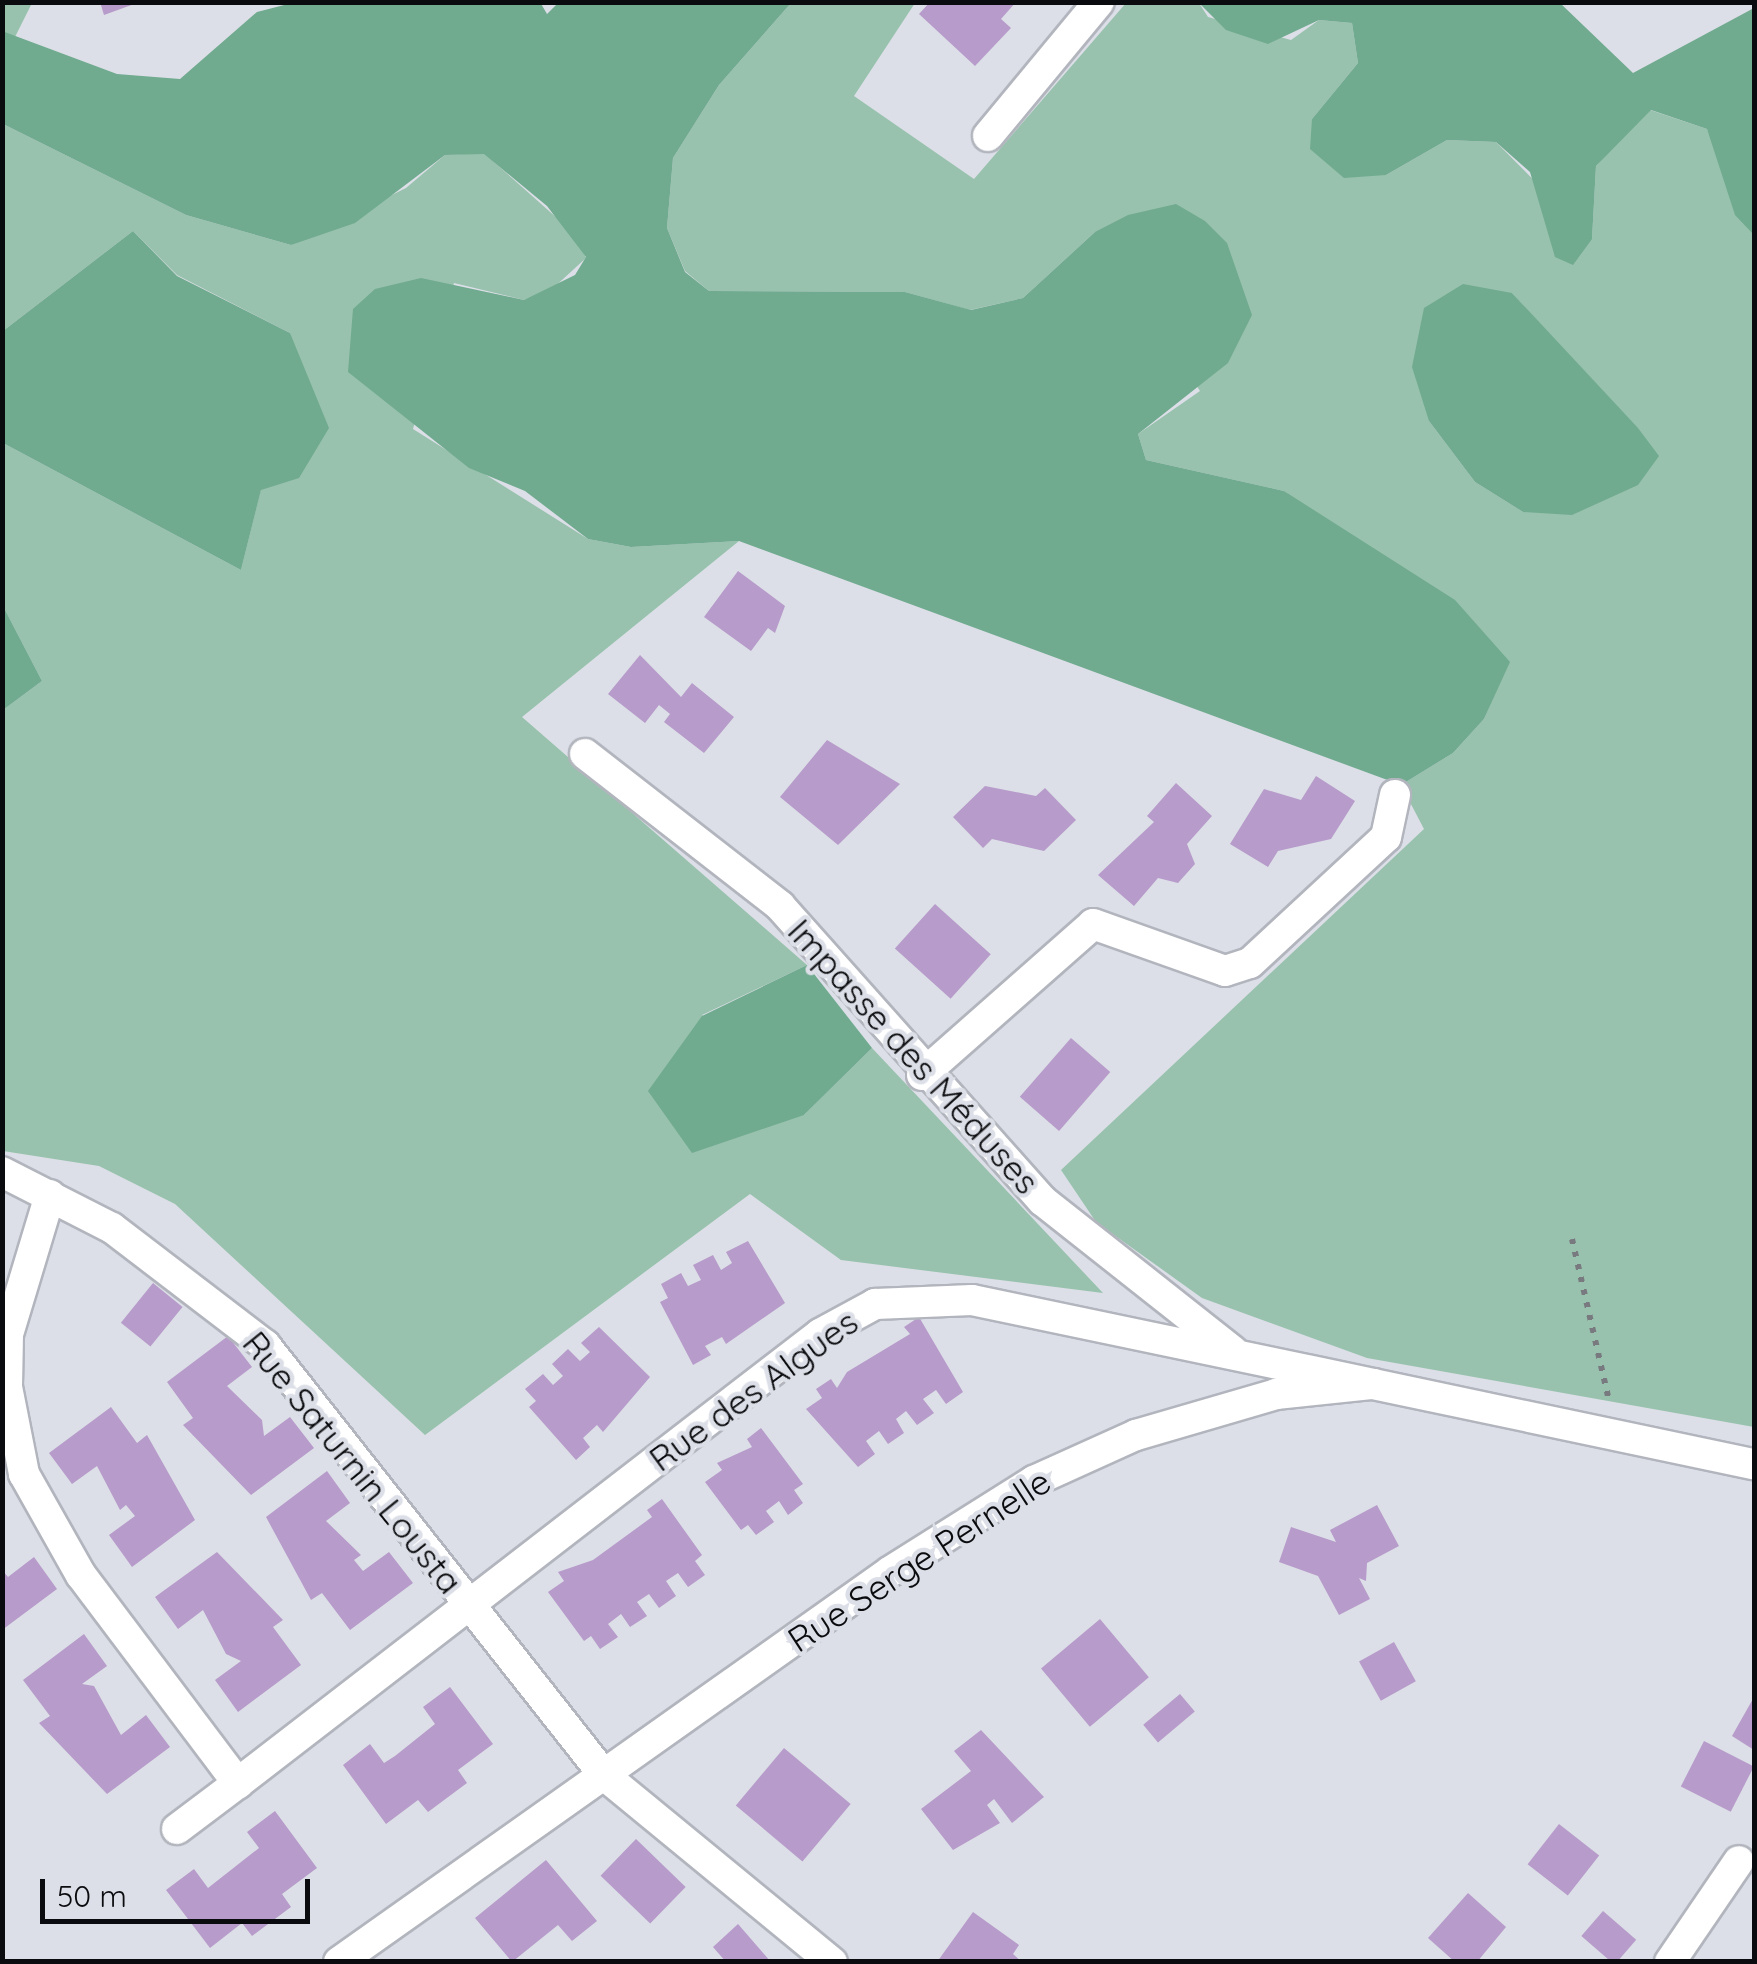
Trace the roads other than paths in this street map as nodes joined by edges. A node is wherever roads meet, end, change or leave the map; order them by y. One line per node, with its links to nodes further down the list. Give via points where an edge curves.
1 (1099, 2): 2 (street)
2 (988, 136)
3 (585, 754): 5 (street, Impasse des Méduses, via 780,906)
4 (1395, 795): 5 (street, via 1386,837 1250,963 1225,970 1093,924)
5 (922, 1075): 8 (street, Impasse des Méduses, via 1042,1201)
6 (2, 1172): 7 (street, Rue Saturnin Lousta)
7 (50, 1194): 11 (street, Rue Saturnin Lousta, via 158,1259 265,1345); 13 (street, via 8,1334 6,1388 24,1474 82,1574)
8 (1243, 1357): 9 (street, Rue des Algues); 11 (street, Rue des Algues, via 972,1300 874,1304 820,1334)
9 (1373, 1384): 10 (street, Rue Serge Pernelle); 12 (street, Rue Serge Pernelle, via 1233,1404 1060,1468 891,1571)
10 (1754, 1464)
11 (468, 1604): 12 (street, Rue Saturnin Lousta); 13 (street, Rue des Algues)
12 (604, 1776): 16 (street, Rue Serge Pernelle); 17 (street, Rue Saturnin Lousta)
13 (238, 1783): 14 (street, Rue des Algues)
14 (177, 1829)
15 (1739, 1861): 18 (street)
16 (339, 1962)
17 (832, 1962)
18 (1670, 1962)

